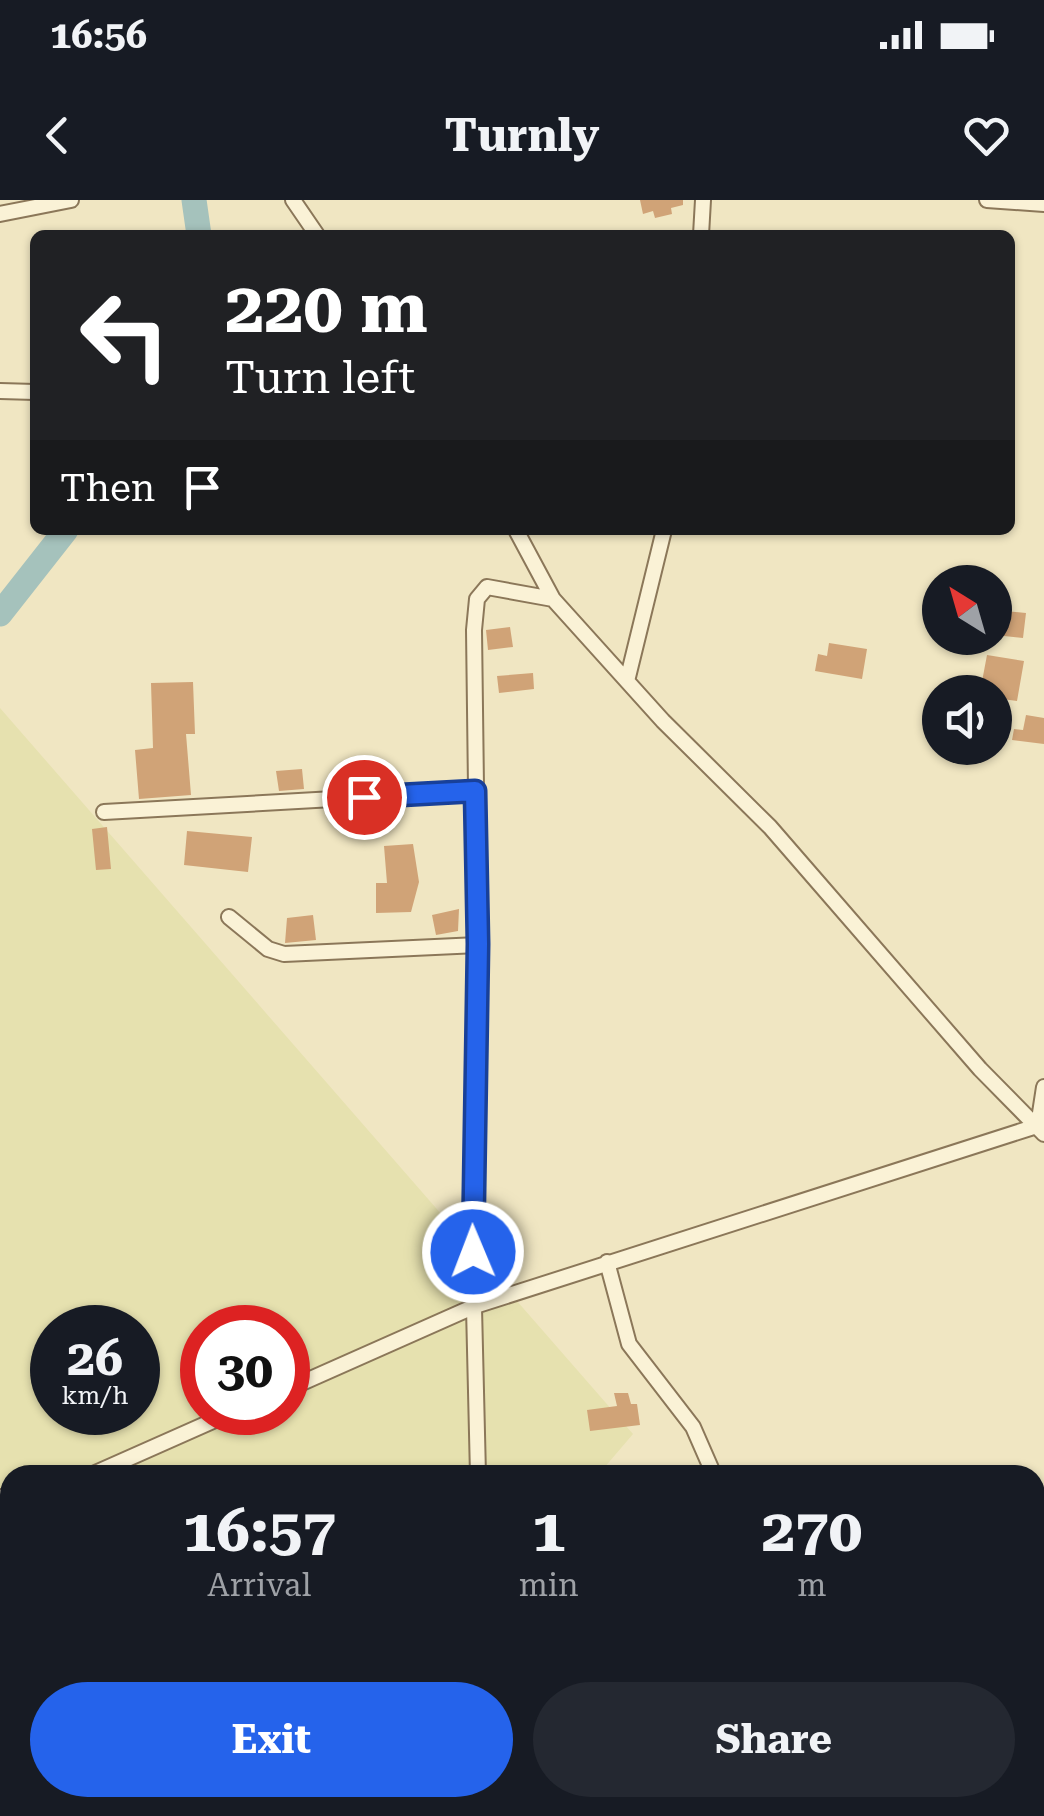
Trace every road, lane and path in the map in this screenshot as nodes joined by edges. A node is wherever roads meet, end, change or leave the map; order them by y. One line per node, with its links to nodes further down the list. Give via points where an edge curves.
1 (72, 200): 6 (street)
2 (293, 200): 7 (street)
3 (703, 200): 8 (street)
4 (986, 200): 5 (street)
5 (1044, 204)
6 (0, 214)
7 (314, 230)
8 (701, 230)
9 (0, 391): 10 (street)
10 (30, 392)
11 (519, 535): 13 (street)
12 (663, 535): 14 (street)
13 (554, 600): 14 (street); 15 (street, via 493,585 477,599)
14 (627, 680): 20 (street, via 770,826 980,1068)
15 (475, 791): 16 (street); 18 (street)
16 (104, 812)
17 (229, 918): 18 (street, via 284,954)
18 (478, 944): 22 (street)
19 (1044, 1087): 20 (street)
20 (1042, 1128): 21 (street)
21 (607, 1262): 22 (street); 27 (street, via 629,1344 677,1402)
22 (475, 1306): 23 (street); 26 (street)
23 (310, 1379)
24 (181, 1435): 25 (street)
25 (114, 1465)
26 (478, 1465)
27 (709, 1465)

